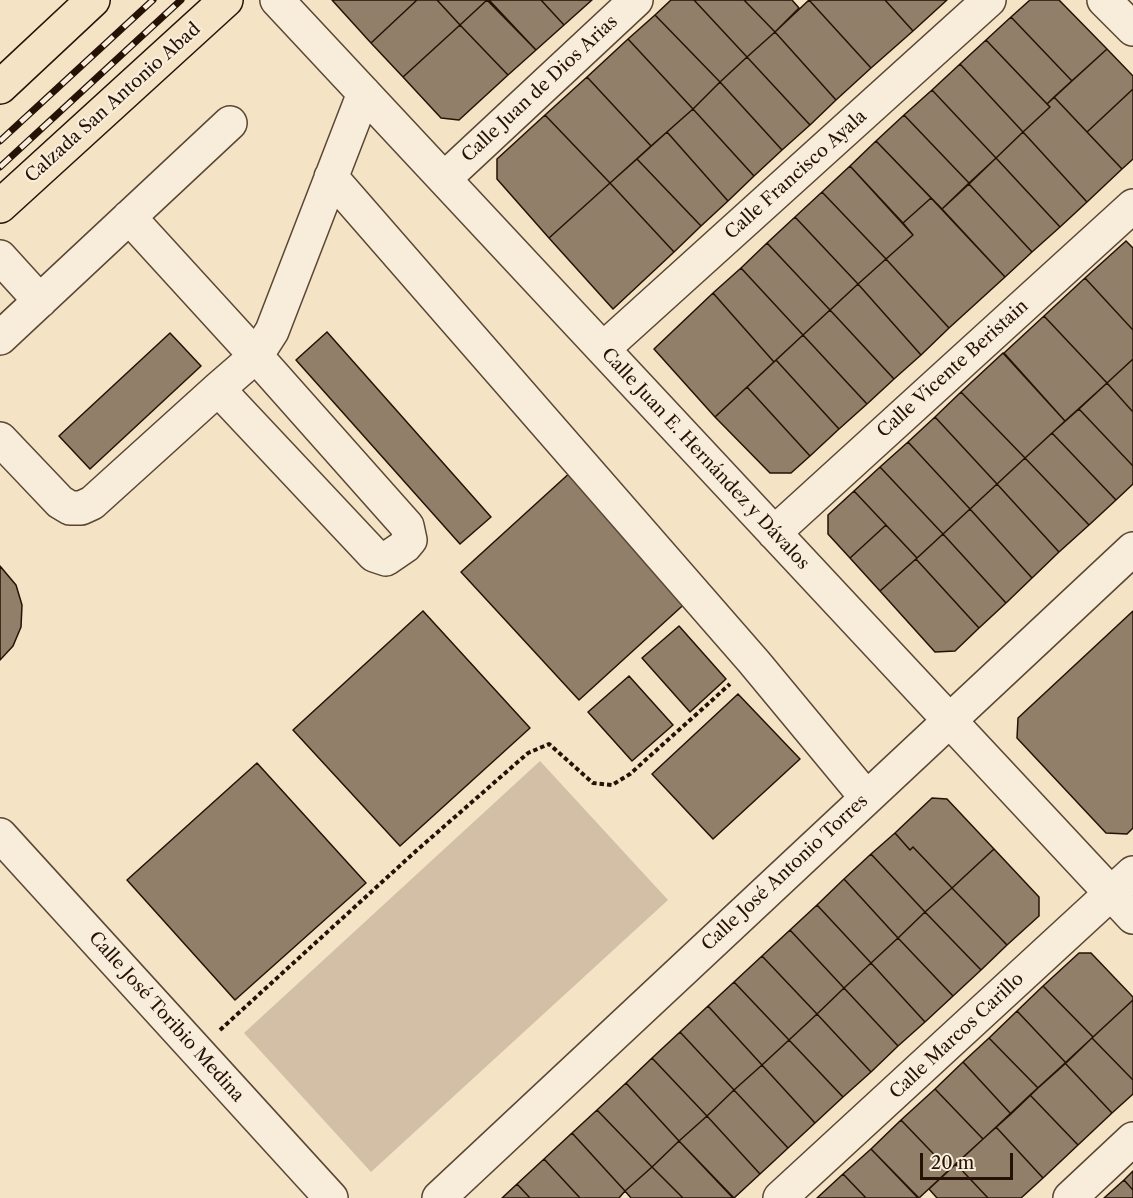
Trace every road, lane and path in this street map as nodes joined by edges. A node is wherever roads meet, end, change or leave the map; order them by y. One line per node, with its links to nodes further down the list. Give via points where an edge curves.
1 (93, 0): 8 (highway)
2 (226, 0): 13 (highway, Calzada San Antonio Abad)
3 (277, 0): 9 (street, Calle Juan E. Hernández y Dávalos)
4 (636, 0): 12 (street, Calle Juan de Dios Arias)
5 (989, 0): 18 (street, Calle Francisco Ayala)
6 (1104, 0): 7 (street)
7 (1133, 29)
8 (0, 87)
9 (364, 93): 11 (street); 12 (street, Calle Juan E. Hernández y Dávalos)
10 (230, 123): 15 (street)
11 (331, 177): 19 (street, via 272,331); 24 (street)
12 (444, 179): 18 (street, Calle Juan E. Hernández y Dávalos)
13 (0, 206)
14 (1133, 206): 22 (street, Calle Vicente Beristain)
15 (129, 217): 17 (street); 19 (street)
16 (0, 257): 17 (street)
17 (14, 317)
18 (603, 349): 22 (street, Calle Juan E. Hernández y Dávalos)
19 (256, 356): 20 (street); 20 (street, via 407,526 410,540 405,546 386,559 374,555)
20 (218, 389): 21 (street, via 92,503 81,508 69,508 60,501)
21 (0, 439)
22 (774, 532): 25 (street, Calle Juan E. Hernández y Dávalos)
23 (1133, 549): 25 (street, Calle José Antonio Torres)
24 (754, 662): 26 (street); 30 (path, via 630,774 612,785 593,783 549,744 528,753)
25 (948, 720): 26 (street, Calle José Antonio Torres); 28 (street, Calle Juan E. Hernández y Dávalos)
26 (866, 797): 33 (street, Calle José Antonio Torres)
27 (0, 836): 30 (street, Calle José Toribio Medina)
28 (1122, 884): 29 (street, Calle Juan E. Hernández y Dávalos); 34 (street, Calle Marcos Carillo)
29 (1133, 917)
30 (197, 1051): 32 (street, Calle José Toribio Medina)
31 (1133, 1139): 35 (street)
32 (331, 1198)
33 (439, 1198)
34 (780, 1198)
35 (1070, 1198)

